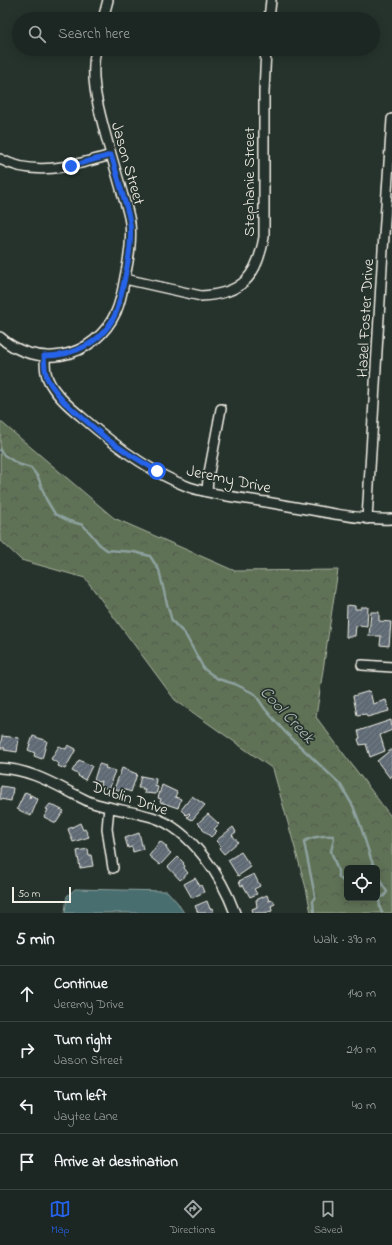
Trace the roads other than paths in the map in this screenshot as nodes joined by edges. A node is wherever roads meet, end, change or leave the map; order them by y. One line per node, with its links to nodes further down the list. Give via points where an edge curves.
1 (108, 0): 3 (street)
2 (271, 0): 4 (street)
3 (105, 12)
4 (270, 12)
5 (95, 56): 8 (street, Jason Street, via 96,100)
6 (266, 56): 11 (street, Stephanie Street, via 264,237 262,253 254,269 234,290 201,296)
7 (392, 120): 10 (street, Hazel Foster Drive)
8 (111, 155): 9 (street, via 50,169 22,167); 11 (street, Jason Street, via 130,221 131,246)
9 (0, 159)
10 (389, 193): 16 (street, Hazel Foster Drive)
11 (125, 279): 13 (street, Jason Street, via 116,311 99,336 81,349 62,355)
12 (0, 337): 13 (street, Jason Street, via 22,351)
13 (44, 356): 15 (street, Jeremy Drive, via 47,378 63,401 107,439 177,482)
14 (221, 409): 15 (street)
15 (207, 492): 16 (street, Jeremy Drive)
16 (367, 519): 17 (street, Jeremy Drive)
17 (392, 519)
18 (362, 665): 19 (street)
19 (392, 667)
20 (0, 768): 21 (street, Dublin Drive, via 12,768 32,774 89,802)
21 (109, 807): 22 (street, via 107,829); 23 (street, Dublin Drive, via 163,821 188,839 221,882)
22 (114, 868)
23 (235, 913)

